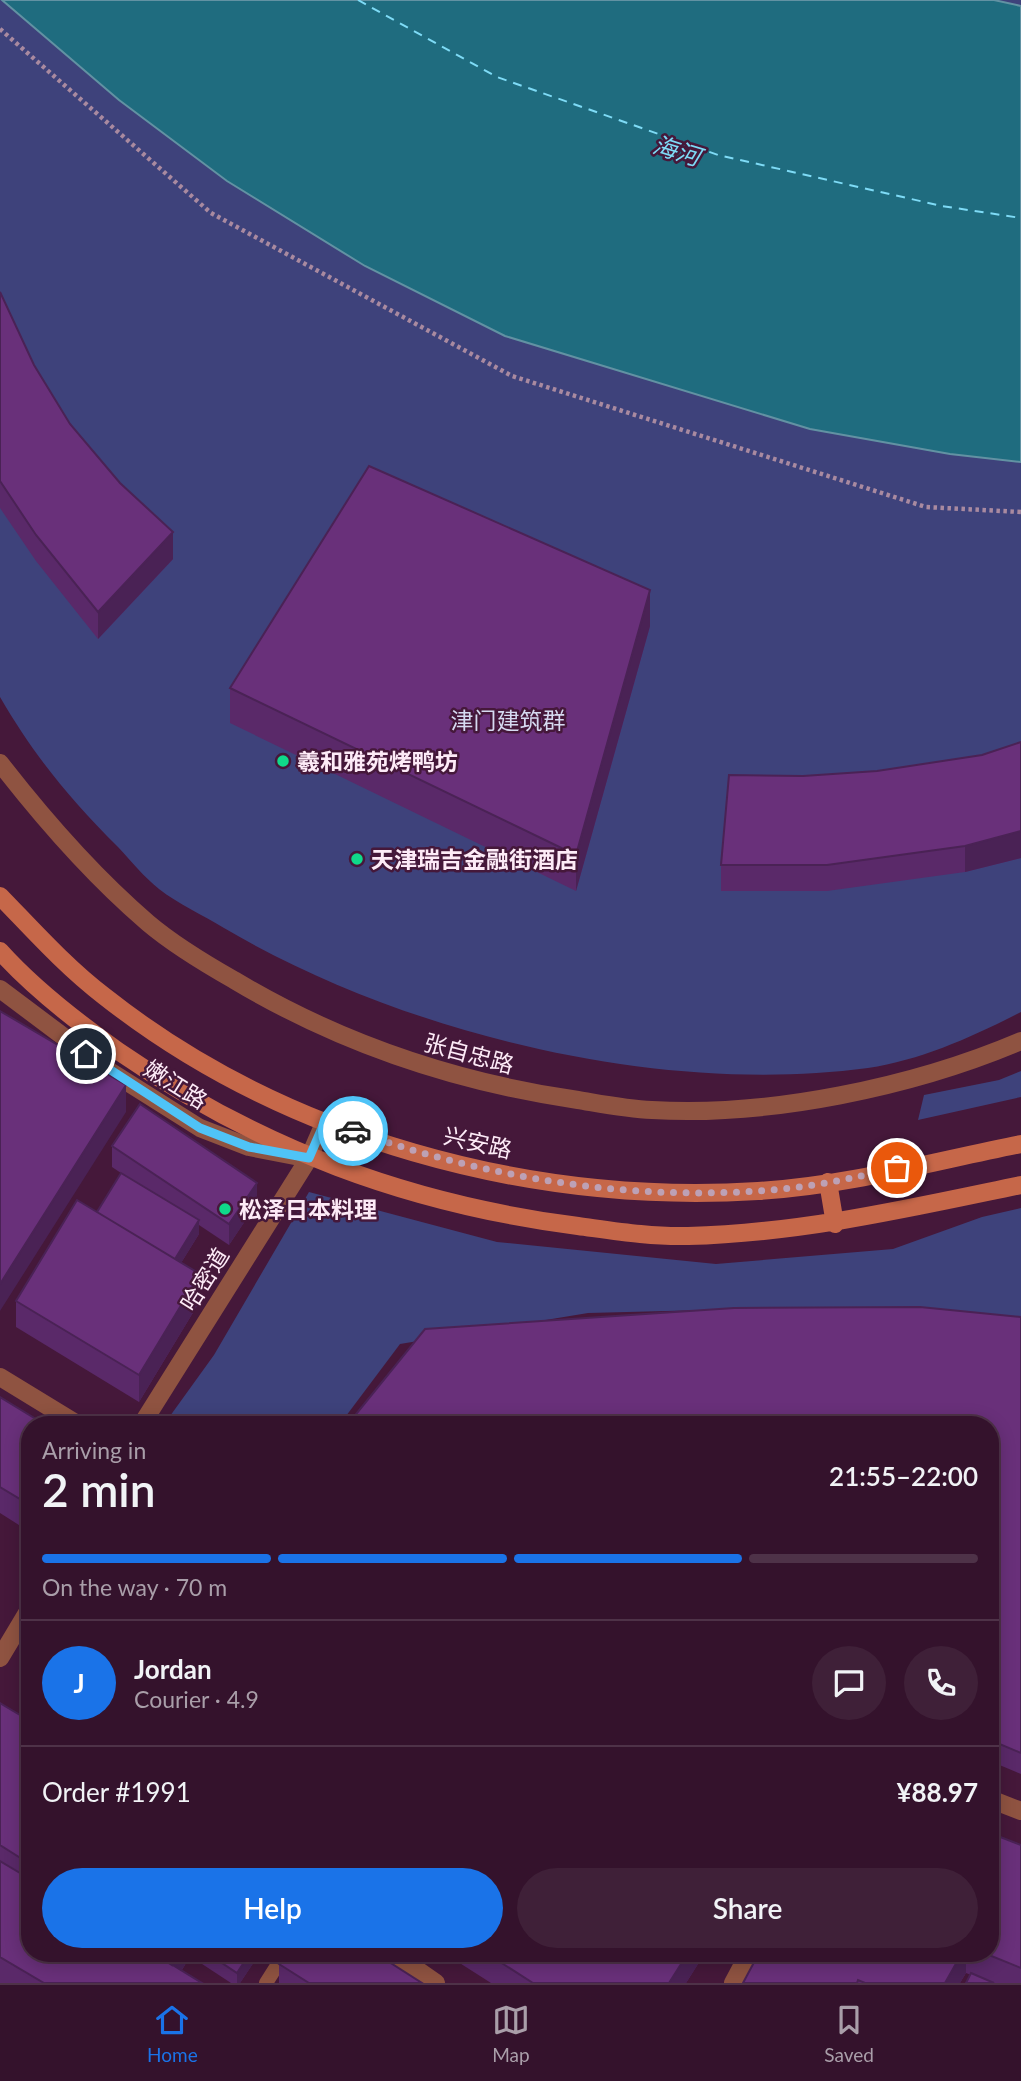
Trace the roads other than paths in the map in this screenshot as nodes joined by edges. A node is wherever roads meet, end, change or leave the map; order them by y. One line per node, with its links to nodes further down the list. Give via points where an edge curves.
1 (0, 763): 5 (street, 张自忠路, via 69,848 149,924 196,958 278,1007 352,1041 443,1074 517,1091 652,1110 730,1108 832,1096 900,1082)
2 (0, 896): 6 (main road, 兴安路, via 104,996 231,1079)
3 (0, 951): 8 (main road, via 83,1026 135,1062 187,1095)
4 (0, 989): 8 (street, 嫩江路, via 108,1070 200,1128 249,1147)
5 (1021, 1041)
6 (325, 1121): 8 (street, 哈密道); 9 (main road, 兴安路, via 425,1155 555,1182 634,1191 704,1192)
7 (1021, 1144): 9 (main road, 兴安路)
8 (309, 1158): 11 (main road, via 493,1214 650,1236 720,1235); 14 (street, 哈密道)
9 (828, 1182): 11 (main road)
10 (1021, 1185): 11 (main road)
11 (835, 1224)
12 (0, 1377): 13 (street)
13 (63, 1416)
14 (147, 1416)
15 (21, 1623): 16 (street)
16 (0, 1658)
17 (999, 1802): 18 (street)
18 (1021, 1811)
19 (279, 1962): 22 (lane)
20 (406, 1962): 23 (street)
21 (744, 1962): 24 (street)
22 (266, 1983)
23 (436, 1983)
24 (733, 1983)

